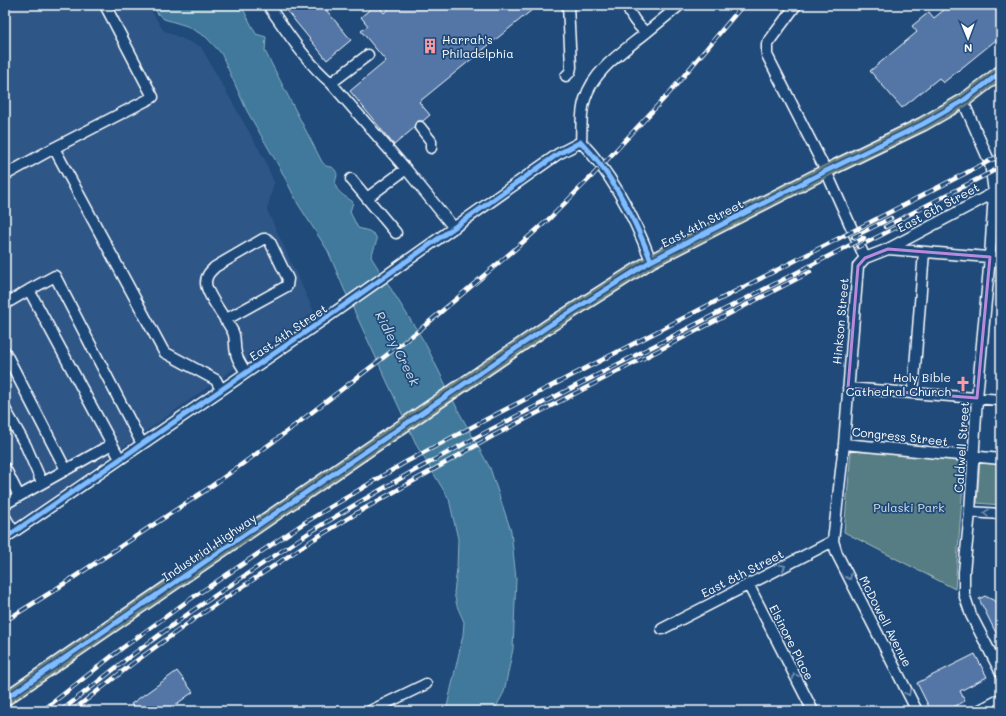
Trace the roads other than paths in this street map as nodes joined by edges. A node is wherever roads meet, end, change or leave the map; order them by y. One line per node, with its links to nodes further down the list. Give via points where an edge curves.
1 (105, 5): 15 (street, via 153,97)
2 (268, 5): 11 (street, via 309,62)
3 (568, 5): 10 (street, via 571,67)
4 (626, 5): 7 (street, via 629,14)
5 (680, 5): 7 (street)
6 (796, 5): 18 (street, via 767,44 767,55)
7 (646, 33): 14 (street, via 618,55 591,85 582,112)
8 (368, 55): 11 (street)
9 (1001, 72): 12 (main road, East 4th Street)
10 (566, 76)
11 (331, 83): 17 (street)
12 (963, 102): 18 (main road, East 4th Street); 21 (street, Caldwell Street, via 990,162)
13 (420, 127): 16 (street, via 431,142)
14 (581, 142): 23 (street, East 4th Street, via 558,154); 30 (street, via 595,157 625,206 642,237)
15 (54, 148): 19 (street); 37 (street, via 164,352 216,380)
16 (431, 148)
17 (406, 169): 22 (street); 23 (street)
18 (826, 171): 28 (street); 30 (main road, East 4th Street)
19 (5, 175)
20 (351, 179): 22 (street)
21 (998, 190): 25 (street, East 6th Street); 27 (street, Caldwell Street)
22 (367, 198): 24 (street)
23 (454, 228): 35 (street, East 4th Street)
24 (396, 233)
25 (888, 249): 26 (street); 28 (street, East 6th Street)
26 (924, 252): 27 (street); 38 (street)
27 (990, 257): 29 (street); 39 (street, Caldwell Street)
28 (865, 258): 36 (street, Hinkson Street, via 858,266)
29 (1001, 258)
30 (651, 261): 42 (main road, East 4th Street, via 547,327)
31 (29, 290): 32 (street); 43 (street); 44 (street, via 56,276)
32 (5, 304)
33 (226, 320): 33 (street, via 207,288 208,273 267,239 288,279 287,286); 35 (street, via 234,336 235,353)
34 (5, 352): 50 (street)
35 (246, 373): 37 (street, East 4th Street)
36 (848, 388): 38 (street); 45 (street, Hinkson Street)
37 (222, 390): 44 (street, East 4th Street)
38 (913, 393): 39 (street)
39 (977, 398): 40 (street); 46 (street, Caldwell Street)
40 (1001, 400)
41 (5, 409): 51 (street, via 26,446)
42 (424, 412): 64 (main road, Industrial Highway)
43 (112, 444): 47 (street); 50 (street)
44 (142, 444): 47 (street, East 4th Street)
45 (844, 444): 46 (street, Congress Street); 59 (street, Hinkson Street)
46 (973, 457): 48 (street, Congress Street); 54 (street, Caldwell Street)
47 (120, 459): 57 (street, East 4th Street)
48 (1001, 459)
49 (5, 468): 52 (street)
50 (66, 470): 51 (street)
51 (42, 483): 52 (street)
52 (19, 496): 53 (street)
53 (5, 504)
54 (970, 512): 55 (street, one-way to 54); 62 (street, Caldwell Street, via 964,594 971,615)
55 (1001, 514)
56 (5, 516): 57 (street)
57 (14, 532): 58 (street, East 4th Street)
58 (5, 538)
59 (833, 541): 60 (street, East 8th Street, one-way to 59); 68 (street, McDowell Avenue, one-way to 68, via 837,554)
60 (748, 584): 61 (street, East 8th Street); 67 (street, Elsinore Place, one-way to 60)
61 (662, 629)
62 (1001, 673)
63 (426, 684): 66 (street)
64 (5, 699)
65 (1001, 699): 69 (street)
66 (370, 711)
67 (813, 711)
68 (917, 711)
69 (978, 711)

